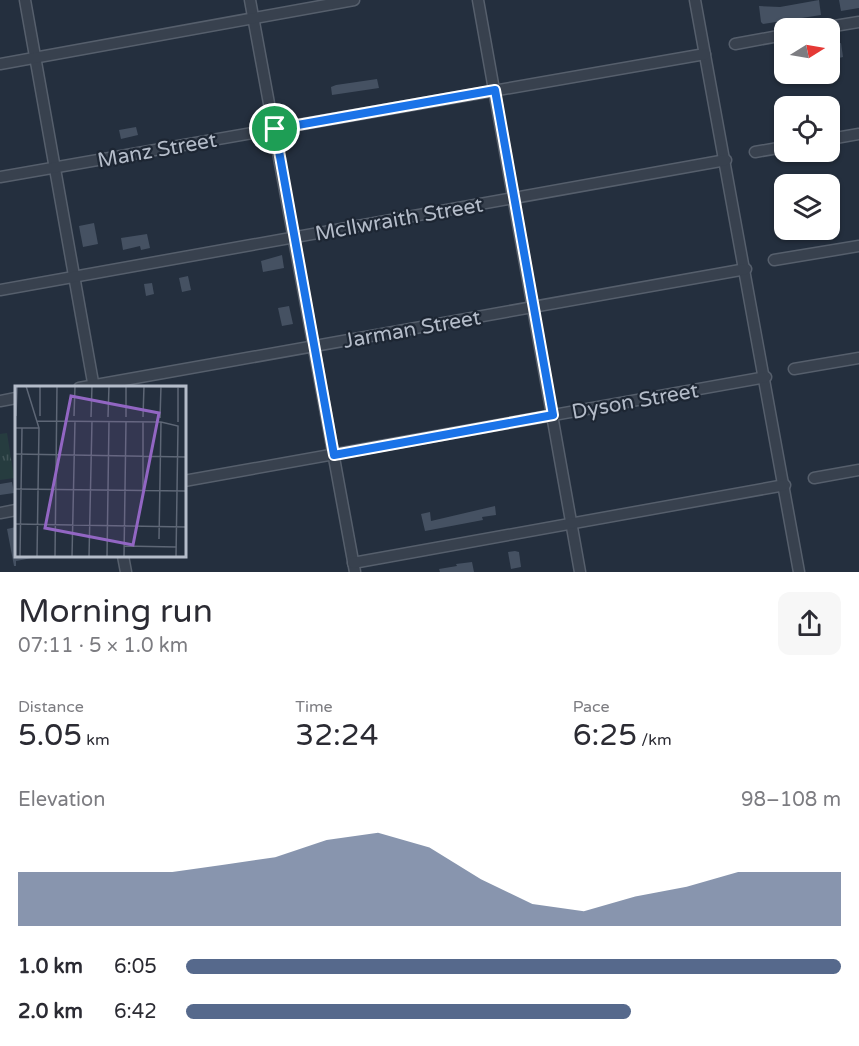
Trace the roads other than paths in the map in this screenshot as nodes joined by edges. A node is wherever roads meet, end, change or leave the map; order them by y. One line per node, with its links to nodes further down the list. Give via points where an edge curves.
1 (25, 0): 12 (street)
2 (250, 0): 6 (street)
3 (354, 0): 6 (street)
4 (478, 0): 14 (street)
5 (695, 0): 11 (street)
6 (253, 19): 12 (street); 15 (street)
7 (859, 22): 8 (street)
8 (840, 25)
9 (774, 37): 10 (street)
10 (735, 44)
11 (705, 54): 14 (street, Manz Street); 20 (street)
12 (35, 57): 13 (street); 21 (street)
13 (0, 63)
14 (495, 90): 15 (street, Manz Street); 23 (street)
15 (275, 129): 21 (street, Manz Street); 24 (street)
16 (859, 134): 17 (street)
17 (840, 137)
18 (774, 149): 19 (street)
19 (755, 152)
20 (726, 160): 23 (street, McIlwraith Street); 27 (street)
21 (55, 168): 22 (street, Manz Street); 28 (street)
22 (0, 177)
23 (514, 198): 24 (street, McIlwraith Street); 30 (street)
24 (295, 237): 28 (street, McIlwraith Street); 31 (street)
25 (859, 246): 26 (street)
26 (774, 260)
27 (746, 269): 30 (street, Jarman Street); 34 (street)
28 (74, 277): 29 (street, McIlwraith Street); 35 (street)
29 (0, 290)
30 (534, 307): 31 (street, Jarman Street); 38 (street)
31 (314, 346): 35 (street, Jarman Street); 39 (street)
32 (859, 358): 33 (street)
33 (794, 369)
34 (766, 377): 38 (street, Dyson Street); 43 (street)
35 (94, 386)
36 (15, 398): 37 (street)
37 (0, 401)
38 (553, 415): 39 (street, Dyson Street); 46 (street)
39 (334, 455): 42 (street, Dyson Street); 48 (street)
40 (859, 470): 41 (street)
41 (814, 478)
42 (186, 481)
43 (785, 484): 46 (street); 51 (street)
44 (15, 510): 45 (street)
45 (0, 513)
46 (572, 524): 48 (street); 50 (street)
47 (123, 557): 49 (street)
48 (354, 568)
49 (126, 572)
50 (580, 572)
51 (799, 572)

